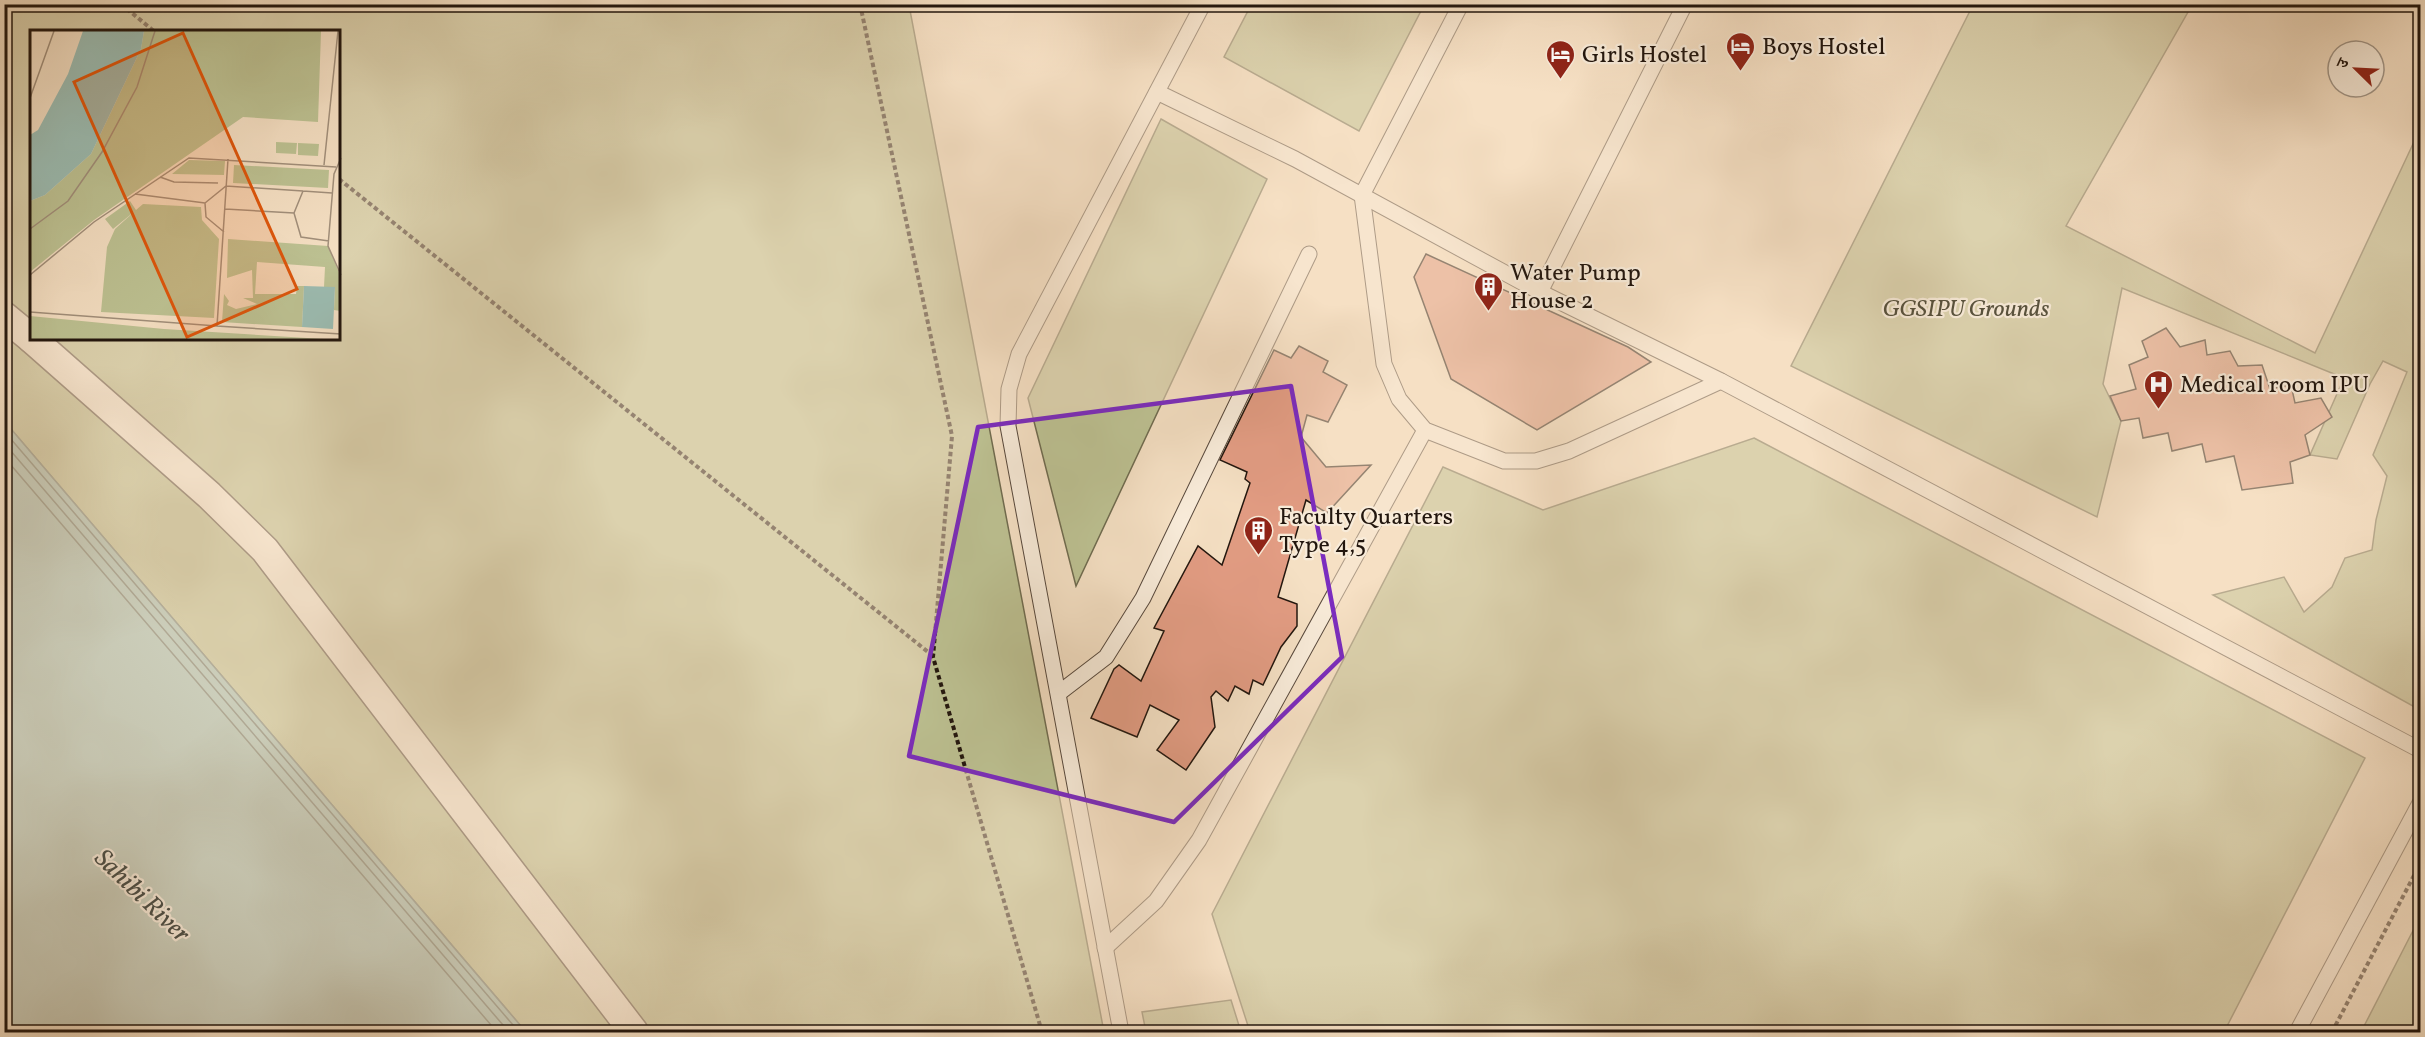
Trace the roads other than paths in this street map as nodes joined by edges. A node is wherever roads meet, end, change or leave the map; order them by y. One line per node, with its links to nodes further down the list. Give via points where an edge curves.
1 (1203, 4): 4 (lane)
2 (1461, 4): 5 (lane)
3 (1685, 4): 7 (lane)
4 (1157, 92): 5 (lane); 13 (lane, via 1019,354 1009,389 1008,426)
5 (1362, 195): 7 (lane); 12 (lane, via 1384,364 1399,399)
6 (1309, 254): 13 (lane, via 1143,598 1106,657)
7 (1540, 292): 11 (lane)
8 (4, 316): 9 (street)
9 (30, 337)
10 (33, 340): 17 (street, via 201,488 264,550)
11 (1721, 381): 12 (lane, via 1569,451 1536,461 1504,461); 14 (lane)
12 (1425, 430): 16 (lane, via 1199,840 1156,901)
13 (1059, 693): 16 (lane)
14 (2421, 750)
15 (2421, 803): 19 (lane)
16 (1105, 948): 18 (lane)
17 (634, 1032)
18 (1121, 1032)
19 (2297, 1032)

